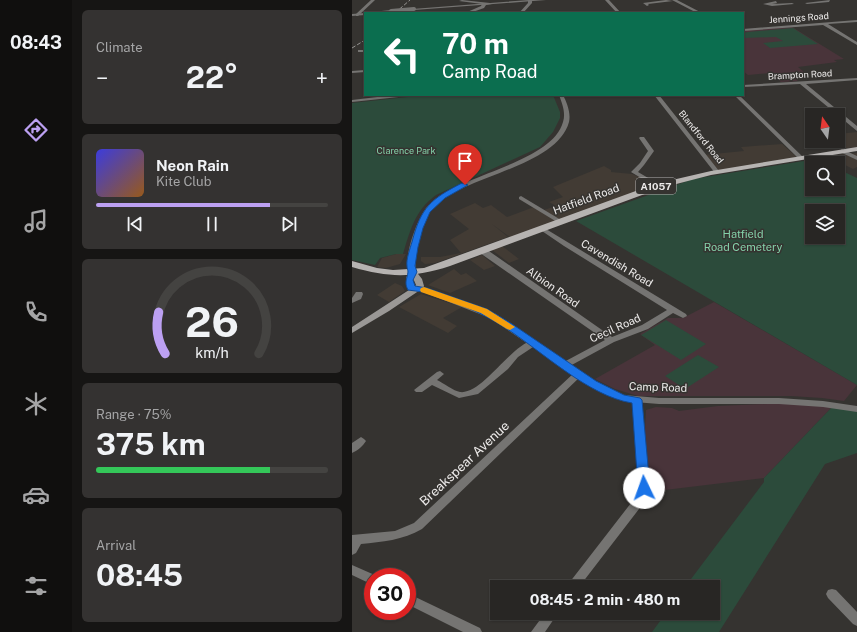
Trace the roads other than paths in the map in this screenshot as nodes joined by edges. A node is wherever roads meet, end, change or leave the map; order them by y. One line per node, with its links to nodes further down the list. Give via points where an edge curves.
1 (373, 0): 23 (street)
2 (544, 0): 6 (street)
3 (607, 0): 21 (street)
4 (813, 0): 10 (street)
5 (461, 1): 13 (street); 17 (street)
6 (530, 1): 13 (street); 20 (street)
7 (672, 1): 15 (street, via 645,4); 22 (street)
8 (774, 1): 16 (street); 16 (street, via 765,4)
9 (829, 1): 10 (street)
10 (818, 2): 11 (street)
11 (807, 3)
12 (484, 4): 13 (street); 17 (street); 19 (street, via 483,7)
13 (490, 4)
14 (792, 4): 16 (street)
15 (647, 5)
16 (782, 5)
17 (451, 7): 18 (street, bridge)
18 (382, 12)
19 (470, 12)
20 (522, 12)
21 (618, 12)
22 (698, 12)
23 (362, 13): 24 (street)
24 (352, 15)
25 (857, 21): 26 (street, Jennings Road)
26 (824, 24): 27 (street, Jennings Road); 28 (street)
27 (744, 30)
28 (857, 44)
29 (359, 51): 30 (street)
30 (364, 51)
31 (364, 71): 32 (street)
32 (352, 72)
33 (857, 79): 34 (street, Brampton Road)
34 (802, 83): 35 (street, Brampton Road); 41 (street)
35 (744, 86)
36 (399, 96): 40 (street)
37 (561, 96): 54 (street, via 566,107 566,122 562,131 550,143 527,158 447,194 427,211 414,247)
38 (657, 96): 47 (street, Blandford Road)
39 (737, 96): 45 (street)
40 (352, 101)
41 (857, 128)
42 (642, 138): 48 (street, via 651,152 634,172)
43 (857, 149): 44 (main road, Hatfield Road / A1057)
44 (842, 151): 45 (main road, Hatfield Road / A1057); 46 (street)
45 (801, 158): 47 (main road, Hatfield Road / A1057)
46 (857, 158)
47 (717, 172): 48 (main road, Hatfield Road / A1057)
48 (658, 186): 50 (main road, Hatfield Road / A1057)
49 (521, 198): 50 (street)
50 (559, 221): 51 (main road, Hatfield Road / A1057)
51 (541, 228): 52 (main road, Hatfield Road / A1057); 58 (street, Cavendish Road)
52 (483, 250): 54 (main road, Hatfield Road / A1057, via 442,266); 61 (street, Albion Road)
53 (352, 264): 54 (main road, Hatfield Road / A1057, via 388,273)
54 (412, 272): 55 (main road, via 409,280 411,288)
55 (415, 290): 60 (main road); 62 (street, Camp Road, via 424,290 484,311)
56 (359, 294): 57 (street)
57 (352, 302)
58 (672, 310): 59 (street, Cavendish Road); 61 (street, Cecil Road, via 645,327)
59 (683, 316)
60 (352, 331)
61 (611, 340): 63 (street, Cecil Road)
62 (533, 343): 63 (street, Camp Road); 66 (street, via 515,355 505,367 475,392 459,395)
63 (565, 365): 65 (street, Camp Road)
64 (440, 374): 66 (street)
65 (578, 374): 68 (street, Camp Road, via 622,398); 72 (street, Breakspear Avenue, via 418,526 398,534)
66 (431, 381): 67 (street)
67 (419, 390)
68 (637, 400): 69 (street, Camp Road, via 779,401); 75 (street, via 644,488 635,506)
69 (857, 409)
70 (361, 441): 71 (street)
71 (352, 449)
72 (354, 543)
73 (352, 570): 74 (street)
74 (364, 576)
75 (577, 580)
76 (832, 594): 79 (street)
77 (416, 602): 80 (street)
78 (546, 620): 81 (street)
79 (857, 620)
80 (476, 632)
81 (537, 632)

